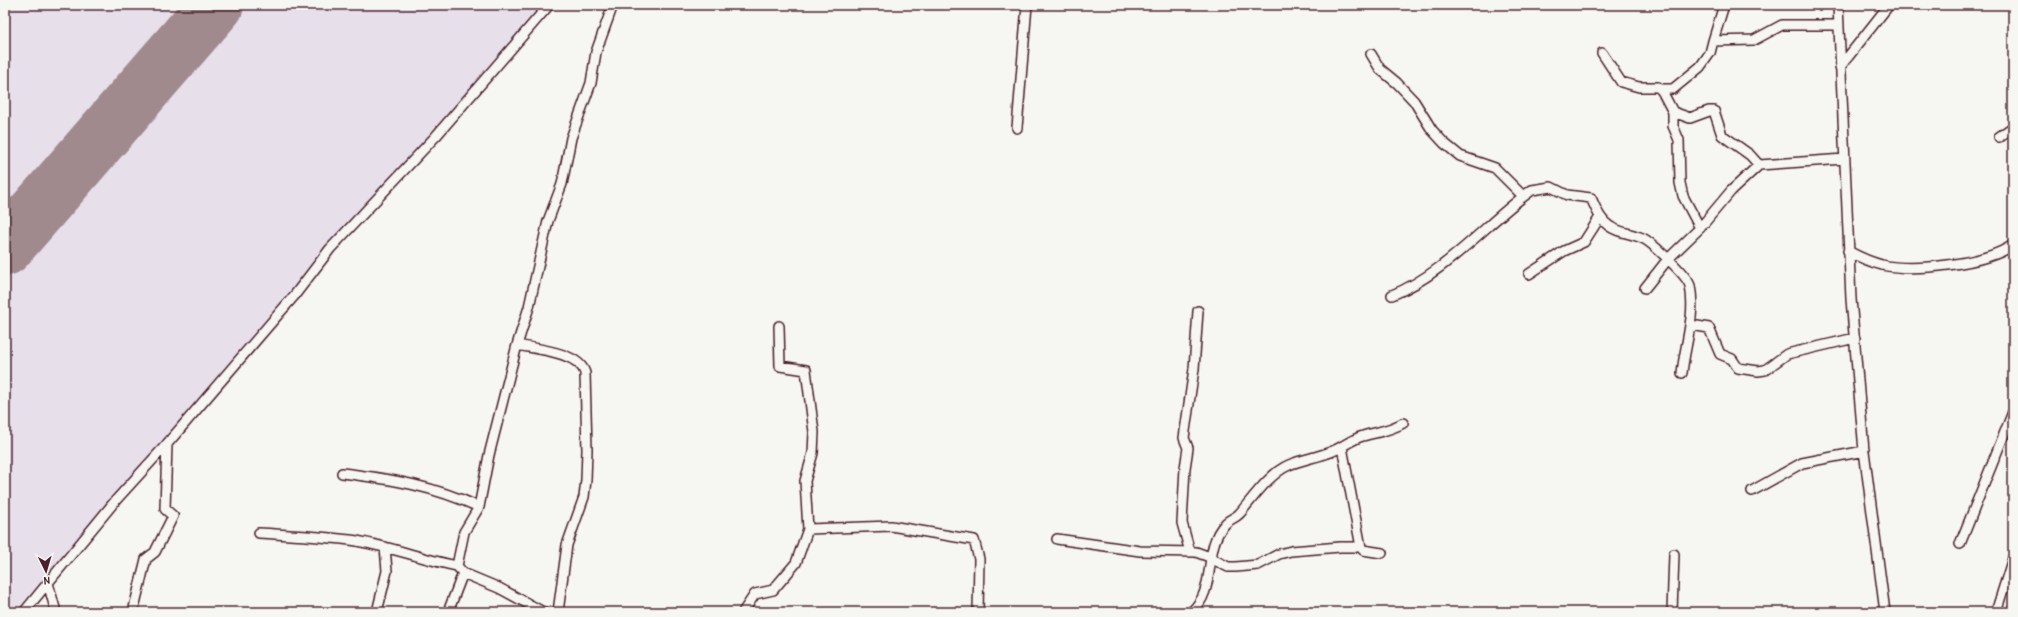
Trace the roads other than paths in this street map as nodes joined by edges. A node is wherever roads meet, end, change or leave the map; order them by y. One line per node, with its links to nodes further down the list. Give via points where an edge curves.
1 (549, 5): 36 (street, via 436,136 330,249 294,296)
2 (613, 5): 32 (street, via 596,52 591,83 571,138 562,184 548,221 529,307)
3 (1027, 5): 15 (street)
4 (1724, 5): 8 (street)
5 (1838, 5): 7 (street)
6 (1889, 5): 11 (street)
7 (1839, 25): 8 (street, via 1782,26 1754,40); 11 (street)
8 (1713, 41): 12 (street, via 1710,53 1700,67 1673,88)
9 (1602, 53): 12 (street, via 1621,82 1629,86)
10 (1371, 54): 19 (street, via 1380,69 1398,83 1414,101 1444,144 1460,156 1500,171)
11 (1840, 66): 17 (street)
12 (1660, 89): 13 (street)
13 (1673, 112): 18 (street, via 1690,118 1714,111 1722,135 1750,155); 21 (street, via 1673,126 1679,140 1683,196)
14 (2013, 127): 16 (street)
15 (1017, 128)
16 (1999, 137)
17 (1844, 159): 18 (street); 23 (street)
18 (1759, 165): 21 (street, via 1731,191)
19 (1523, 196): 20 (street, via 1532,190 1551,186 1567,195 1591,198); 27 (street, via 1442,265 1414,285)
20 (1600, 217): 24 (street, via 1609,226 1645,240); 25 (street, via 1584,242 1564,251)
21 (1700, 228): 24 (street)
22 (2013, 245): 23 (street, via 1996,255 1981,259 1898,267 1873,263)
23 (1848, 251): 31 (street)
24 (1668, 259): 26 (street); 29 (street, via 1689,282)
25 (1529, 274)
26 (1645, 288)
27 (1392, 295)
28 (1198, 311): 48 (street, via 1194,369 1184,438 1188,448 1184,468 1182,523)
29 (1691, 325): 31 (street, via 1709,328 1720,354 1732,359 1738,368 1753,372 1765,370 1787,354); 33 (street)
30 (779, 326): 42 (street, via 780,366 806,370 814,432 813,453 805,481)
31 (1855, 338): 38 (street)
32 (517, 345): 41 (street, via 489,455); 61 (street, via 563,354 581,365 585,373 587,450 584,497 567,545)
33 (1682, 373)
34 (2013, 412): 45 (street)
35 (1403, 423): 37 (street, via 1384,432 1362,436)
36 (167, 444): 54 (street, via 116,500); 57 (street, via 164,499 165,509 173,516 155,552 146,559)
37 (1342, 447): 47 (street); 51 (street, via 1289,465 1276,474 1239,514 1225,523 1213,547)
38 (1864, 451): 40 (street, via 1802,463); 66 (street)
39 (342, 473): 41 (street, via 441,491)
40 (1752, 491)
41 (479, 507): 53 (street, via 464,532)
42 (808, 528): 62 (street, via 796,563 773,590 755,594); 63 (street, via 891,526 974,540 979,559)
43 (259, 533): 46 (street, via 351,540)
44 (1057, 539): 48 (street, via 1140,551)
45 (1960, 544)
46 (385, 547): 53 (street); 58 (street, via 387,571)
47 (1361, 547): 49 (street, via 1363,550); 51 (street, via 1291,551 1258,565 1236,567 1228,567)
48 (1190, 552): 51 (street)
49 (1382, 553)
50 (1674, 554): 65 (street)
51 (1211, 558): 64 (street, via 1211,570 1204,597)
52 (2013, 558): 67 (street)
53 (460, 570): 59 (street); 60 (street)
54 (48, 583): 55 (street); 56 (street)
55 (24, 612)
56 (56, 612)
57 (132, 612)
58 (377, 612)
59 (448, 612)
60 (543, 612)
61 (558, 612)
62 (743, 612)
63 (978, 612)
64 (1191, 612)
65 (1672, 612)
66 (1885, 612)
67 (1996, 612)

